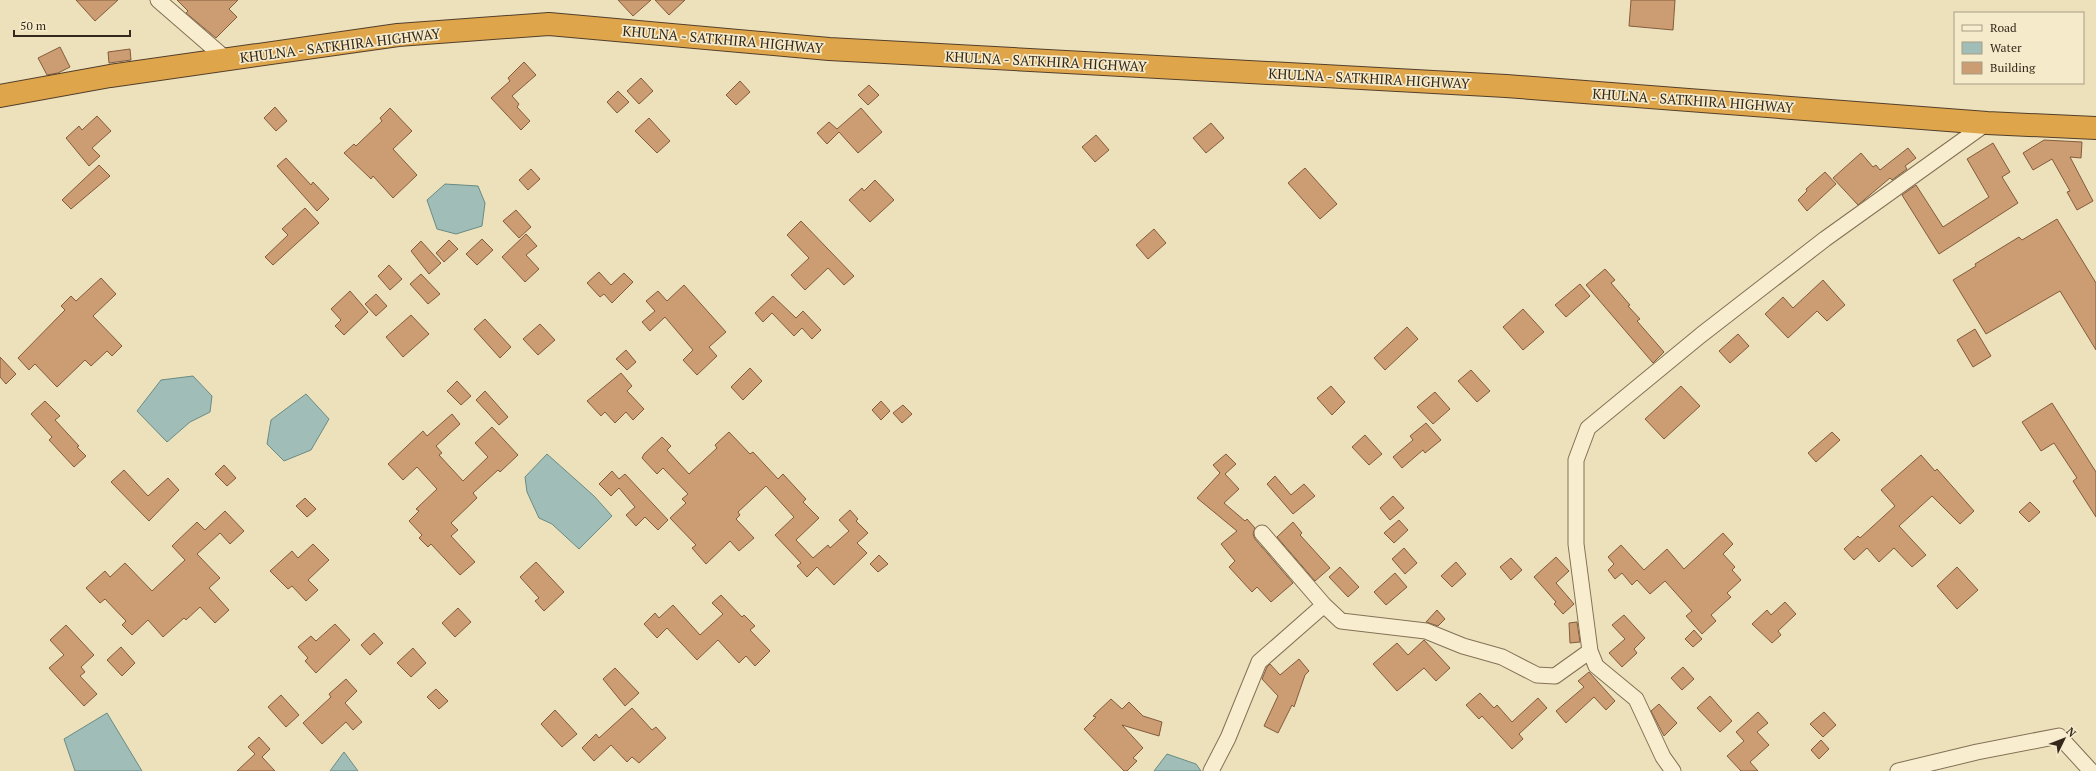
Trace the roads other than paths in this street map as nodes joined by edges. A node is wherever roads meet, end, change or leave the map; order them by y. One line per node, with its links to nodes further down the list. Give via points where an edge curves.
1 (158, 0): 2 (street)
2 (226, 59): 3 (highway, KHULNA - SATKHIRA HIGHWAY); 4 (highway, KHULNA - SATKHIRA HIGHWAY, via 398,35 549,24 829,49 1506,86)
3 (0, 96)
4 (1987, 123): 5 (highway, KHULNA - SATKHIRA HIGHWAY); 8 (street, via 1825,239 1701,335 1588,428 1576,460 1576,544)
5 (2096, 128)
6 (1262, 533): 7 (street)
7 (1324, 605): 8 (street, via 1342,621 1426,632 1502,657 1537,675 1555,676); 9 (street, via 1259,662 1228,738)
8 (1590, 652): 10 (street, via 1596,666 1636,700 1663,757)
9 (1211, 771)
10 (1674, 771)
11 (1898, 771): 12 (street, via 2059,736)
12 (2091, 771)

